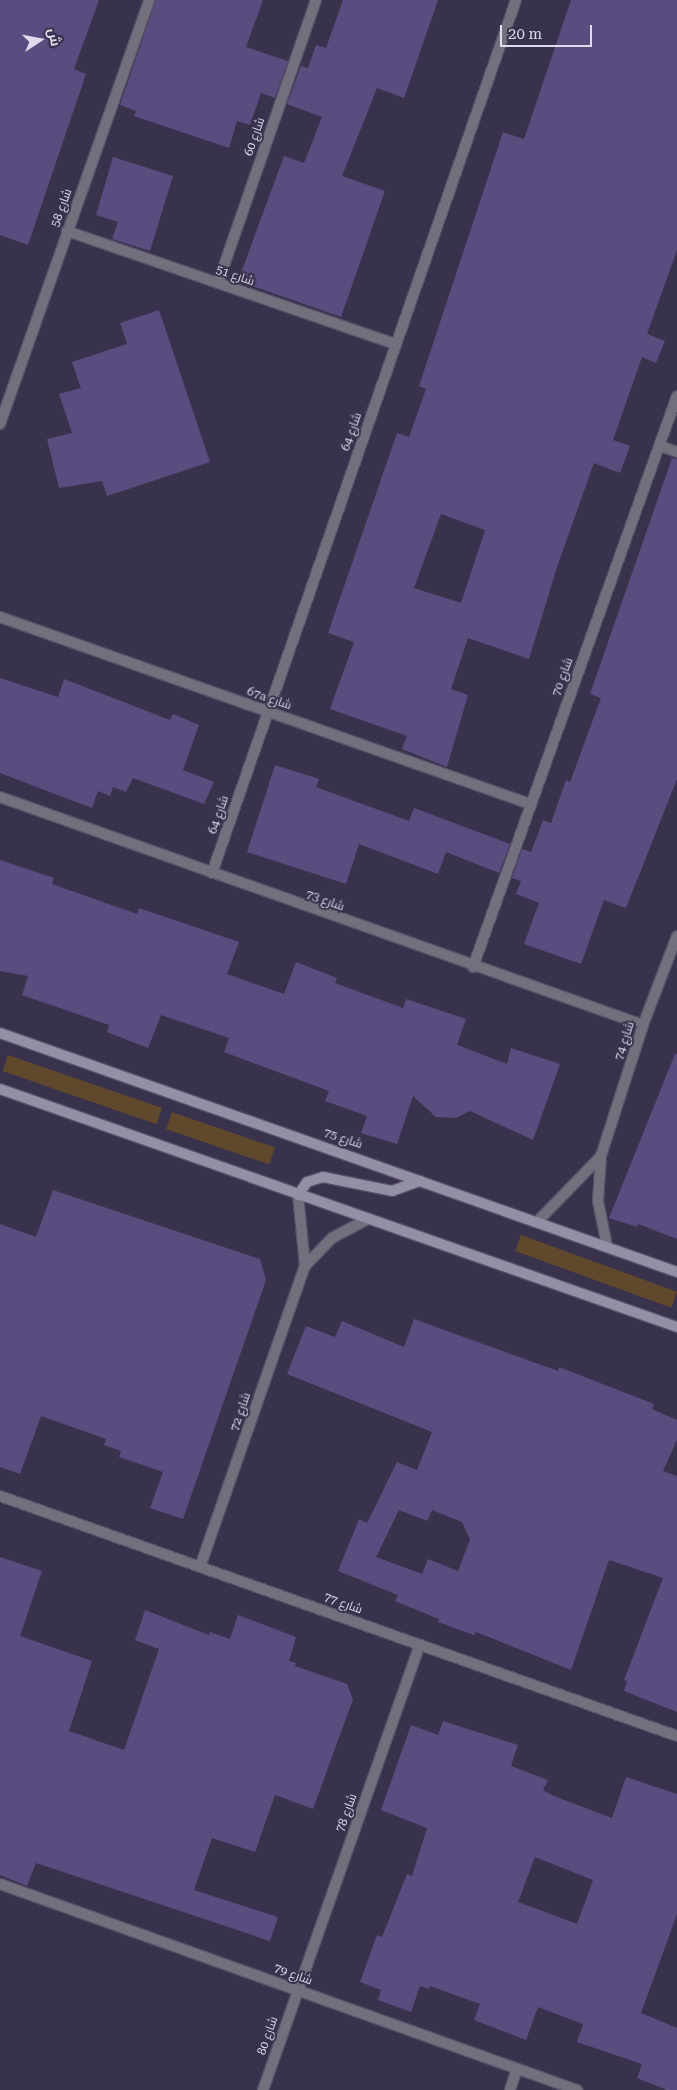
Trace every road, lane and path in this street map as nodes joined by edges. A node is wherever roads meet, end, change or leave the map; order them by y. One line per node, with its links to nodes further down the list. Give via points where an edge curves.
1 (149, 0): 4 (street, شارع 58)
2 (316, 0): 5 (street, شارع 60)
3 (516, 0): 6 (street, شارع 64)
4 (67, 232): 5 (street, شارع 51); 8 (street, شارع 58)
5 (218, 283): 6 (street, شارع 51)
6 (396, 344): 12 (street, شارع 64)
7 (677, 396): 9 (street, شارع 70)
8 (0, 424)
9 (660, 446): 10 (street); 14 (street, شارع 70)
10 (677, 452)
11 (0, 617): 12 (street, 67a شارع)
12 (268, 711): 14 (street, 67a شارع); 15 (street, شارع 64)
13 (0, 798): 15 (street, شارع 73)
14 (530, 804): 17 (street, شارع 70)
15 (212, 873): 17 (street, شارع 73)
16 (677, 936): 18 (street, شارع 74)
17 (473, 967): 18 (street, شارع 73)
18 (643, 1025): 21 (street, شارع 74)
19 (0, 1033): 22 (street, شارع 75)
20 (0, 1088): 23 (street)
21 (601, 1156): 25 (street, شارع 74); 26 (street, شارع 74, via 598,1201)
22 (420, 1181): 23 (street, via 392,1192 322,1177 307,1182); 25 (street, شارع 75)
23 (298, 1195): 24 (street); 27 (street, شارع 72)
24 (367, 1219): 27 (street, شارع 72, via 332,1238); 29 (street)
25 (537, 1222): 26 (street, شارع 75)
26 (607, 1246): 28 (street, شارع 75)
27 (305, 1266): 31 (street, شارع 72)
28 (677, 1272)
29 (677, 1326)
30 (0, 1496): 31 (street, شارع 77)
31 (200, 1567): 32 (street, شارع 77)
32 (420, 1645): 33 (street, شارع 77); 35 (street, شارع 78)
33 (677, 1736)
34 (0, 1884): 35 (street, شارع 79)
35 (297, 1990): 36 (street, شارع 79); 37 (street, شارع 80)
36 (517, 2069): 38 (street); 39 (street, شارع 79)
37 (263, 2090)
38 (510, 2090)
39 (577, 2090)

